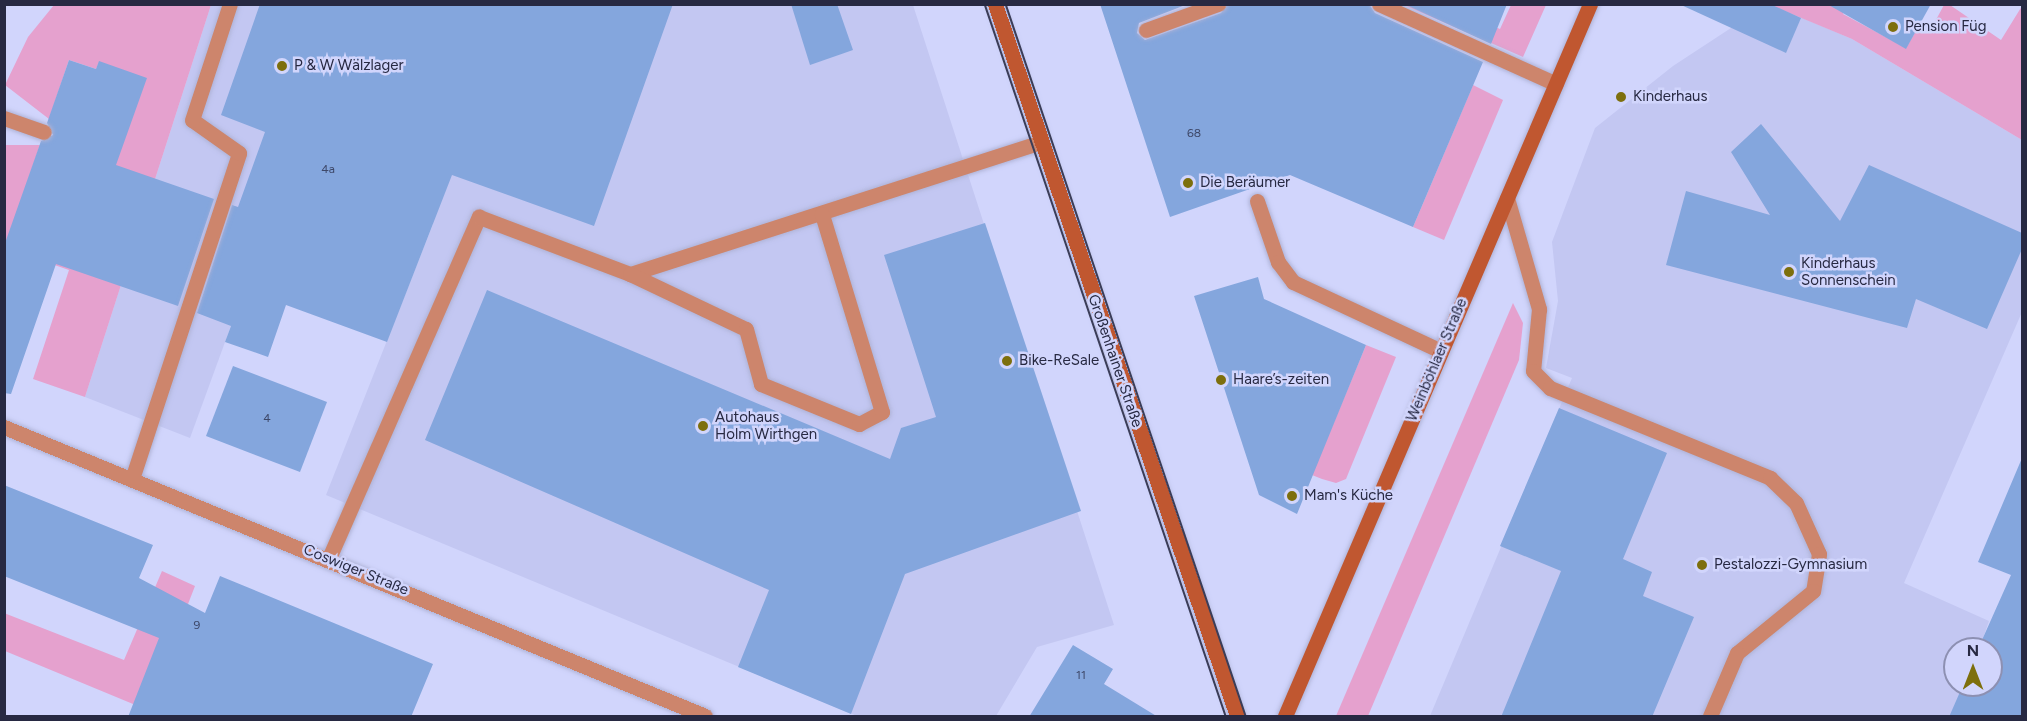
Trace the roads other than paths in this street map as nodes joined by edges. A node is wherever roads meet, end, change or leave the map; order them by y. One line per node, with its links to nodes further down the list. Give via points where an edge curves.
1 (230, 4): 17 (street, via 192,120 238,153)
2 (995, 4): 10 (street, Großenhainer Straße)
3 (1218, 4): 6 (street)
4 (1379, 4): 7 (street)
5 (1590, 4): 7 (street, Weinböhlaer Straße)
6 (1146, 30)
7 (1556, 84): 11 (street, Weinböhlaer Straße)
8 (4, 118): 9 (street)
9 (44, 132)
10 (1041, 142): 13 (street); 20 (street, Großenhainer Straße)
11 (1507, 198): 15 (street, Weinböhlaer Straße); 22 (street, via 1539,309 1533,371 1550,388 1770,478 1796,502 1819,554 1813,591 1737,653)
12 (1257, 201): 15 (street, via 1278,262 1293,282)
13 (822, 214): 14 (street); 14 (street, via 882,412 859,424 761,384 746,329)
14 (630, 274): 18 (street, via 479,217)
15 (1441, 351): 21 (street, Weinböhlaer Straße)
16 (4, 427): 17 (street, Coswiger Straße)
17 (132, 479): 18 (street, Coswiger Straße)
18 (329, 558): 19 (street, Coswiger Straße)
19 (705, 717)
20 (1237, 717)
21 (1285, 717)
22 (1710, 717)

